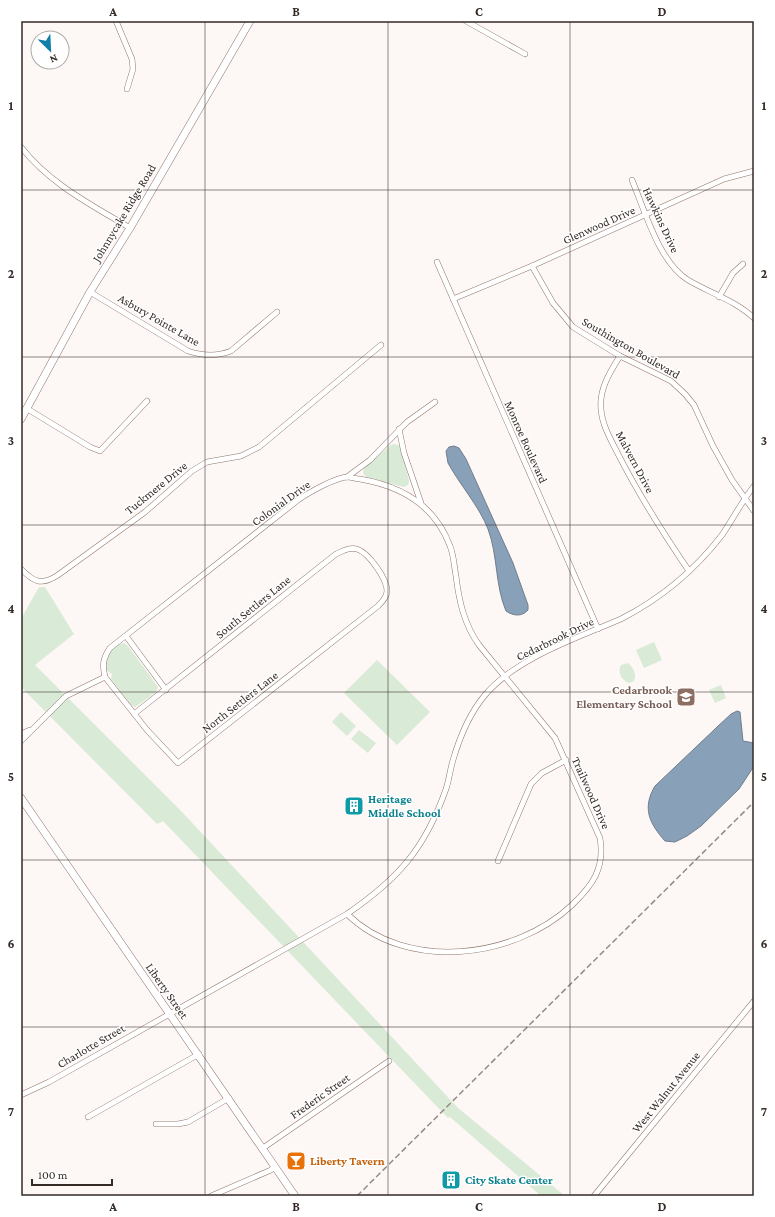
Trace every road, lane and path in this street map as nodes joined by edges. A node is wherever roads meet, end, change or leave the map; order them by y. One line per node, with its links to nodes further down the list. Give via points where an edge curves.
1 (116, 21): 5 (street, via 132,59 133,69)
2 (250, 21): 10 (street, Johnnycake Ridge Road)
3 (466, 21): 4 (street)
4 (525, 54)
5 (127, 89)
6 (21, 147): 10 (street, via 55,182)
7 (754, 171): 9 (street, Glenwood Drive, via 724,179)
8 (632, 180): 9 (street, Hawkins Drive)
9 (646, 214): 13 (street, Glenwood Drive); 15 (street, Hawkins Drive, via 672,266 688,280)
10 (130, 228): 14 (street, Johnnycake Ridge Road)
11 (437, 262): 16 (street, Monroe Boulevard)
12 (743, 264): 15 (street, via 733,273)
13 (532, 266): 16 (street, Glenwood Drive); 20 (street, Southington Boulevard, via 553,303 573,327)
14 (90, 292): 17 (street, Asbury Pointe Lane, via 188,351 206,356 231,351); 23 (street, Johnnycake Ridge Road)
15 (719, 297): 18 (street, Hawkins Drive, via 740,307)
16 (453, 299): 34 (street, Monroe Boulevard)
17 (277, 312)
18 (754, 318)
19 (381, 345): 31 (street, Tuckmere Drive, via 259,447 241,456 208,462 192,471 145,512 58,576 38,582)
20 (620, 356): 28 (street, Southington Boulevard, via 662,376 685,394 694,405 732,480); 32 (street, Malvern Drive, via 603,387 603,421 644,502)
21 (147, 401): 23 (street, via 100,451 90,448)
22 (436, 402): 25 (street, Colonial Drive)
23 (26, 408): 24 (street, Johnnycake Ridge Road)
24 (21, 419)
25 (400, 429): 26 (street, Colonial Drive, via 370,460); 29 (street, via 406,459)
26 (347, 477): 29 (street, via 386,485 408,494); 35 (street, Colonial Drive, via 298,500)
27 (754, 486): 28 (street, Cedarbrook Drive)
28 (745, 497): 30 (street, Southington Boulevard); 32 (street, Cedarbrook Drive, via 723,533)
29 (421, 504): 37 (street, via 437,522 451,548 461,609 467,626)
30 (754, 512)
31 (21, 569)
32 (689, 571): 34 (street, Cedarbrook Drive, via 635,612)
33 (383, 577): 38 (street, South Settlers Lane, via 368,557 357,549 347,549 336,554); 39 (street, North Settlers Lane, via 387,592 378,606 178,763)
34 (598, 629): 37 (street, Cedarbrook Drive, via 528,660)
35 (126, 636): 36 (street, Colonial Drive, via 105,655 102,667); 38 (street)
36 (104, 677): 39 (street, North Settlers Lane); 40 (street, via 59,701)
37 (504, 677): 43 (street, Trailwood Drive, via 555,738); 46 (street, Cedarbrook Drive, via 486,694 468,720 453,761 447,788 422,842 400,872)
38 (166, 690): 39 (street, South Settlers Lane)
39 (134, 714)
40 (31, 730): 41 (street); 42 (street)
41 (21, 734)
42 (21, 740)
43 (566, 760): 45 (street, via 542,773 531,784); 46 (street, Trailwood Drive, via 600,838 602,852 597,874 583,894 563,913 540,929 515,940 488,949 458,952 401,945 376,935 356,923)
44 (21, 798): 48 (street, Liberty Street)
45 (498, 862)
46 (347, 914): 48 (street, Charlotte Street)
47 (754, 1001): 59 (street, West Walnut Avenue)
48 (169, 1013): 49 (street, Liberty Street); 51 (street, Charlotte Street, via 49,1082)
49 (199, 1054): 52 (street, Liberty Street); 53 (street)
50 (389, 1061): 55 (street, Frederic Street)
51 (21, 1095)
52 (229, 1098): 54 (street, via 188,1122); 55 (street, Liberty Street)
53 (88, 1117)
54 (156, 1124)
55 (263, 1148): 56 (street, Liberty Street)
56 (275, 1166): 57 (street); 58 (street, Liberty Street)
57 (211, 1196)
58 (295, 1196)
59 (594, 1196)

